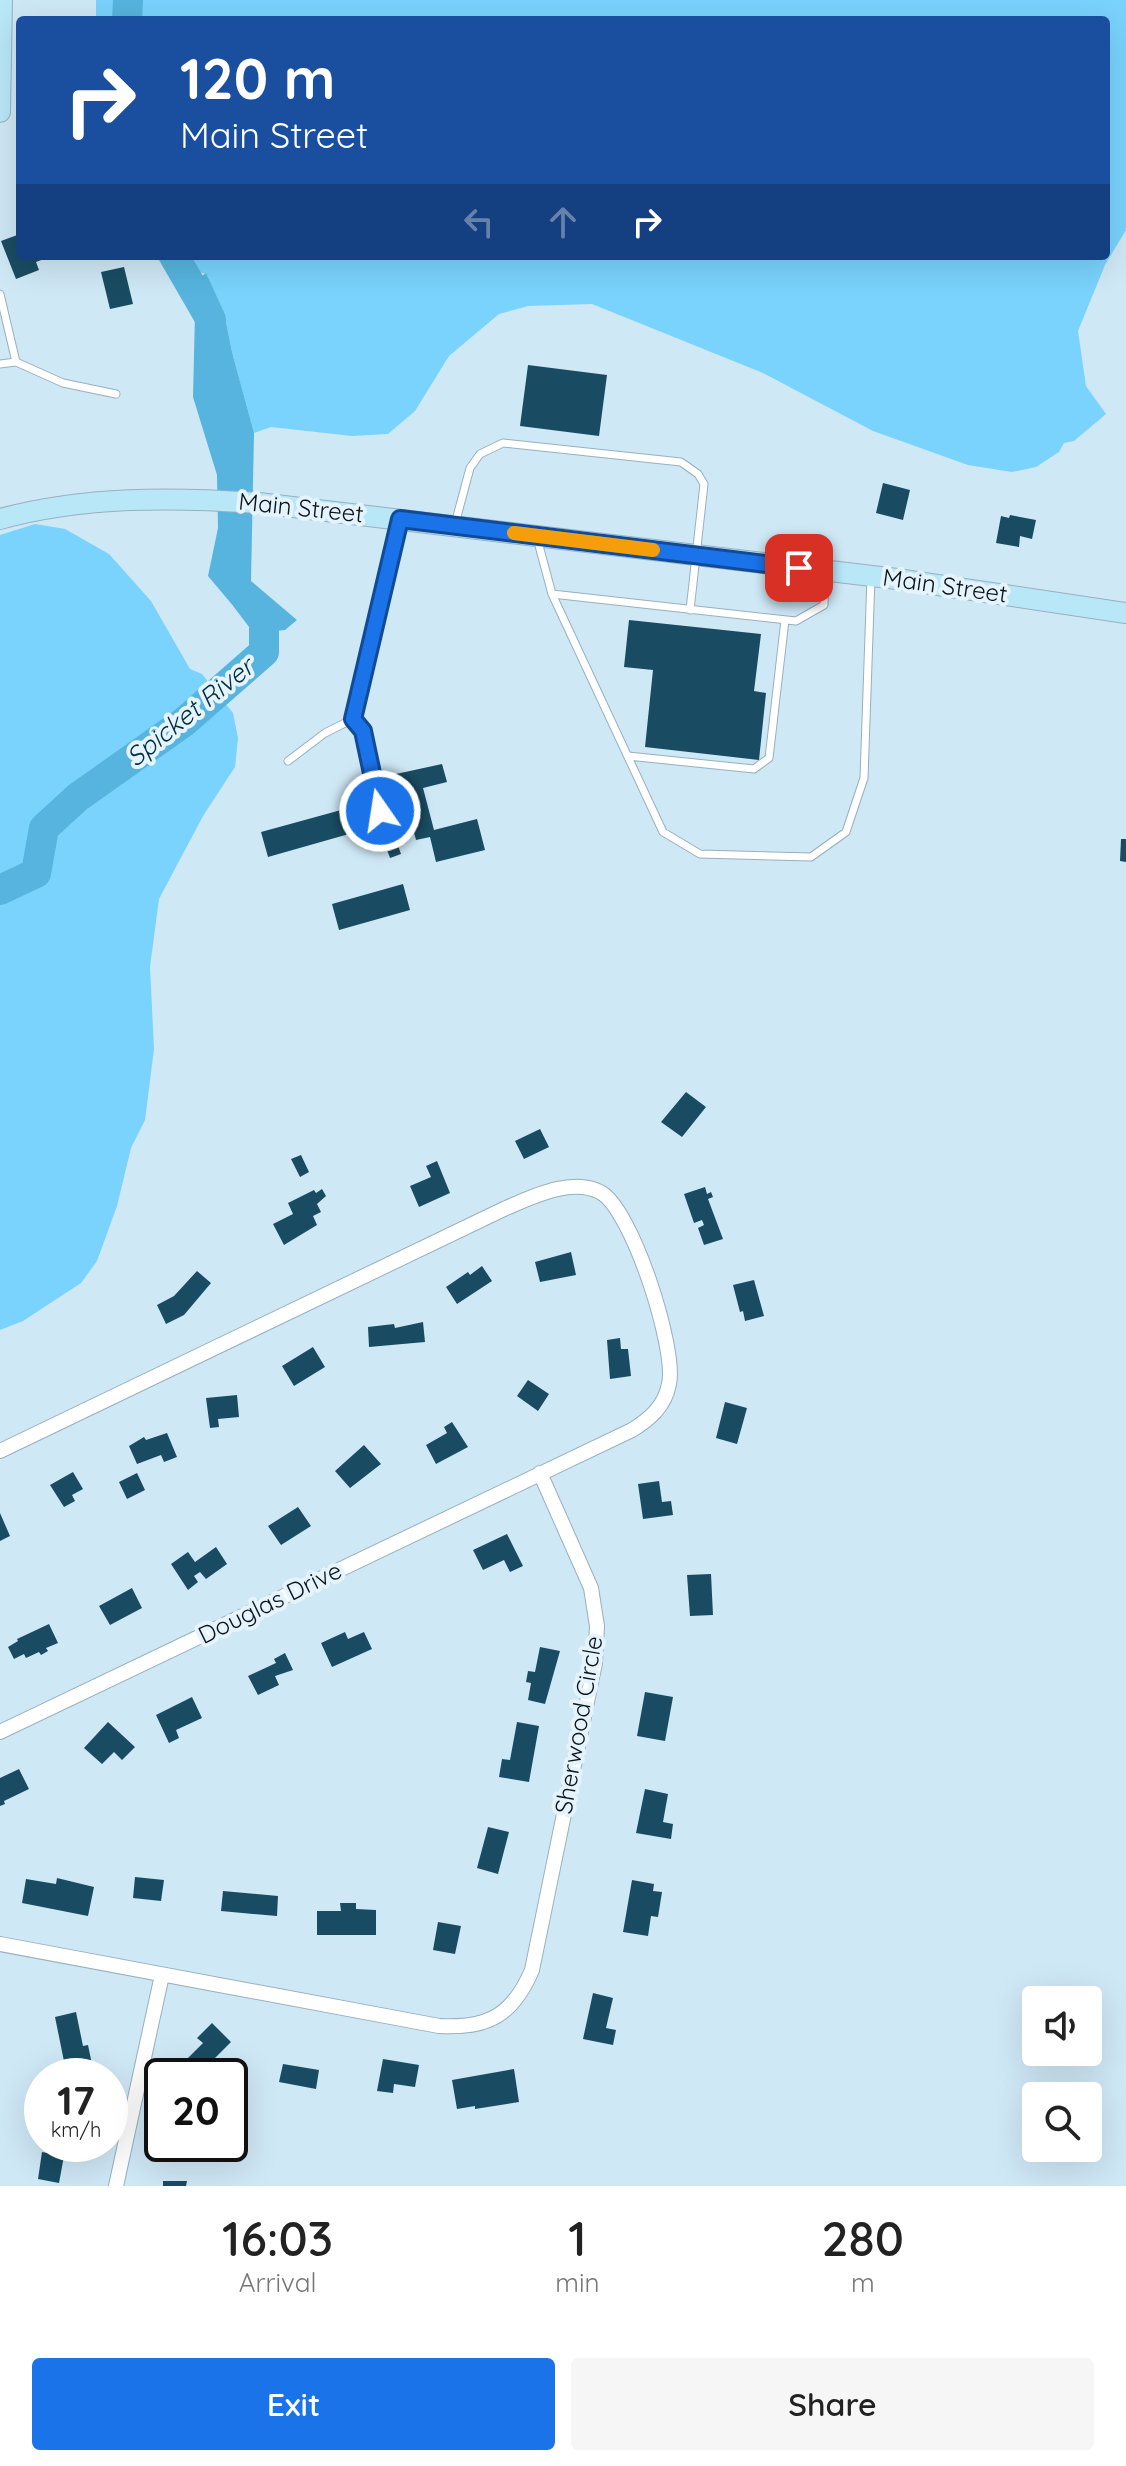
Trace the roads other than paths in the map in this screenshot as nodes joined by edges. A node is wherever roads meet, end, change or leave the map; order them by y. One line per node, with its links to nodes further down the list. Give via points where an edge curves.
1 (2, 0): 2 (main road)
2 (1, 37): 3 (main road)
3 (0, 112)
4 (0, 294): 5 (lane)
5 (16, 362): 6 (lane); 7 (lane, via 63,383)
6 (0, 364)
7 (116, 394)
8 (0, 519): 9 (main road, Main Street, via 93,502 173,498)
9 (400, 519): 10 (main road, Main Street); 19 (lane)
10 (454, 526): 11 (main road, Main Street); 12 (lane, via 470,468 480,454 503,443 681,462 704,484)
11 (537, 536): 12 (main road, Main Street); 15 (lane)
12 (696, 555): 13 (main road, Main Street); 16 (lane)
13 (825, 571): 14 (main road, Main Street); 18 (lane, via 824,605 796,621)
14 (871, 576): 17 (main road, Main Street); 20 (lane, via 864,778 846,832 811,857 700,854 663,832)
15 (552, 594): 16 (lane); 20 (lane)
16 (690, 610): 18 (lane)
17 (1126, 613)
18 (785, 620): 20 (lane, via 769,758 754,769)
19 (353, 719): 21 (lane); 22 (lane, via 363,731 380,811)
20 (628, 756)
21 (288, 761)
22 (371, 838)
23 (0, 1451): 24 (street, via 506,1208 581,1187 600,1191 625,1220 661,1324 669,1384 648,1420)
24 (540, 1473): 25 (street, Douglas Drive); 27 (street, Sherwood Circle, via 591,1588 597,1626 595,1663 532,1970 513,2004 478,2025 439,2026)
25 (0, 1732)
26 (0, 1944): 27 (street, Sherwood Circle)
27 (162, 1975): 28 (street)
28 (116, 2186)

